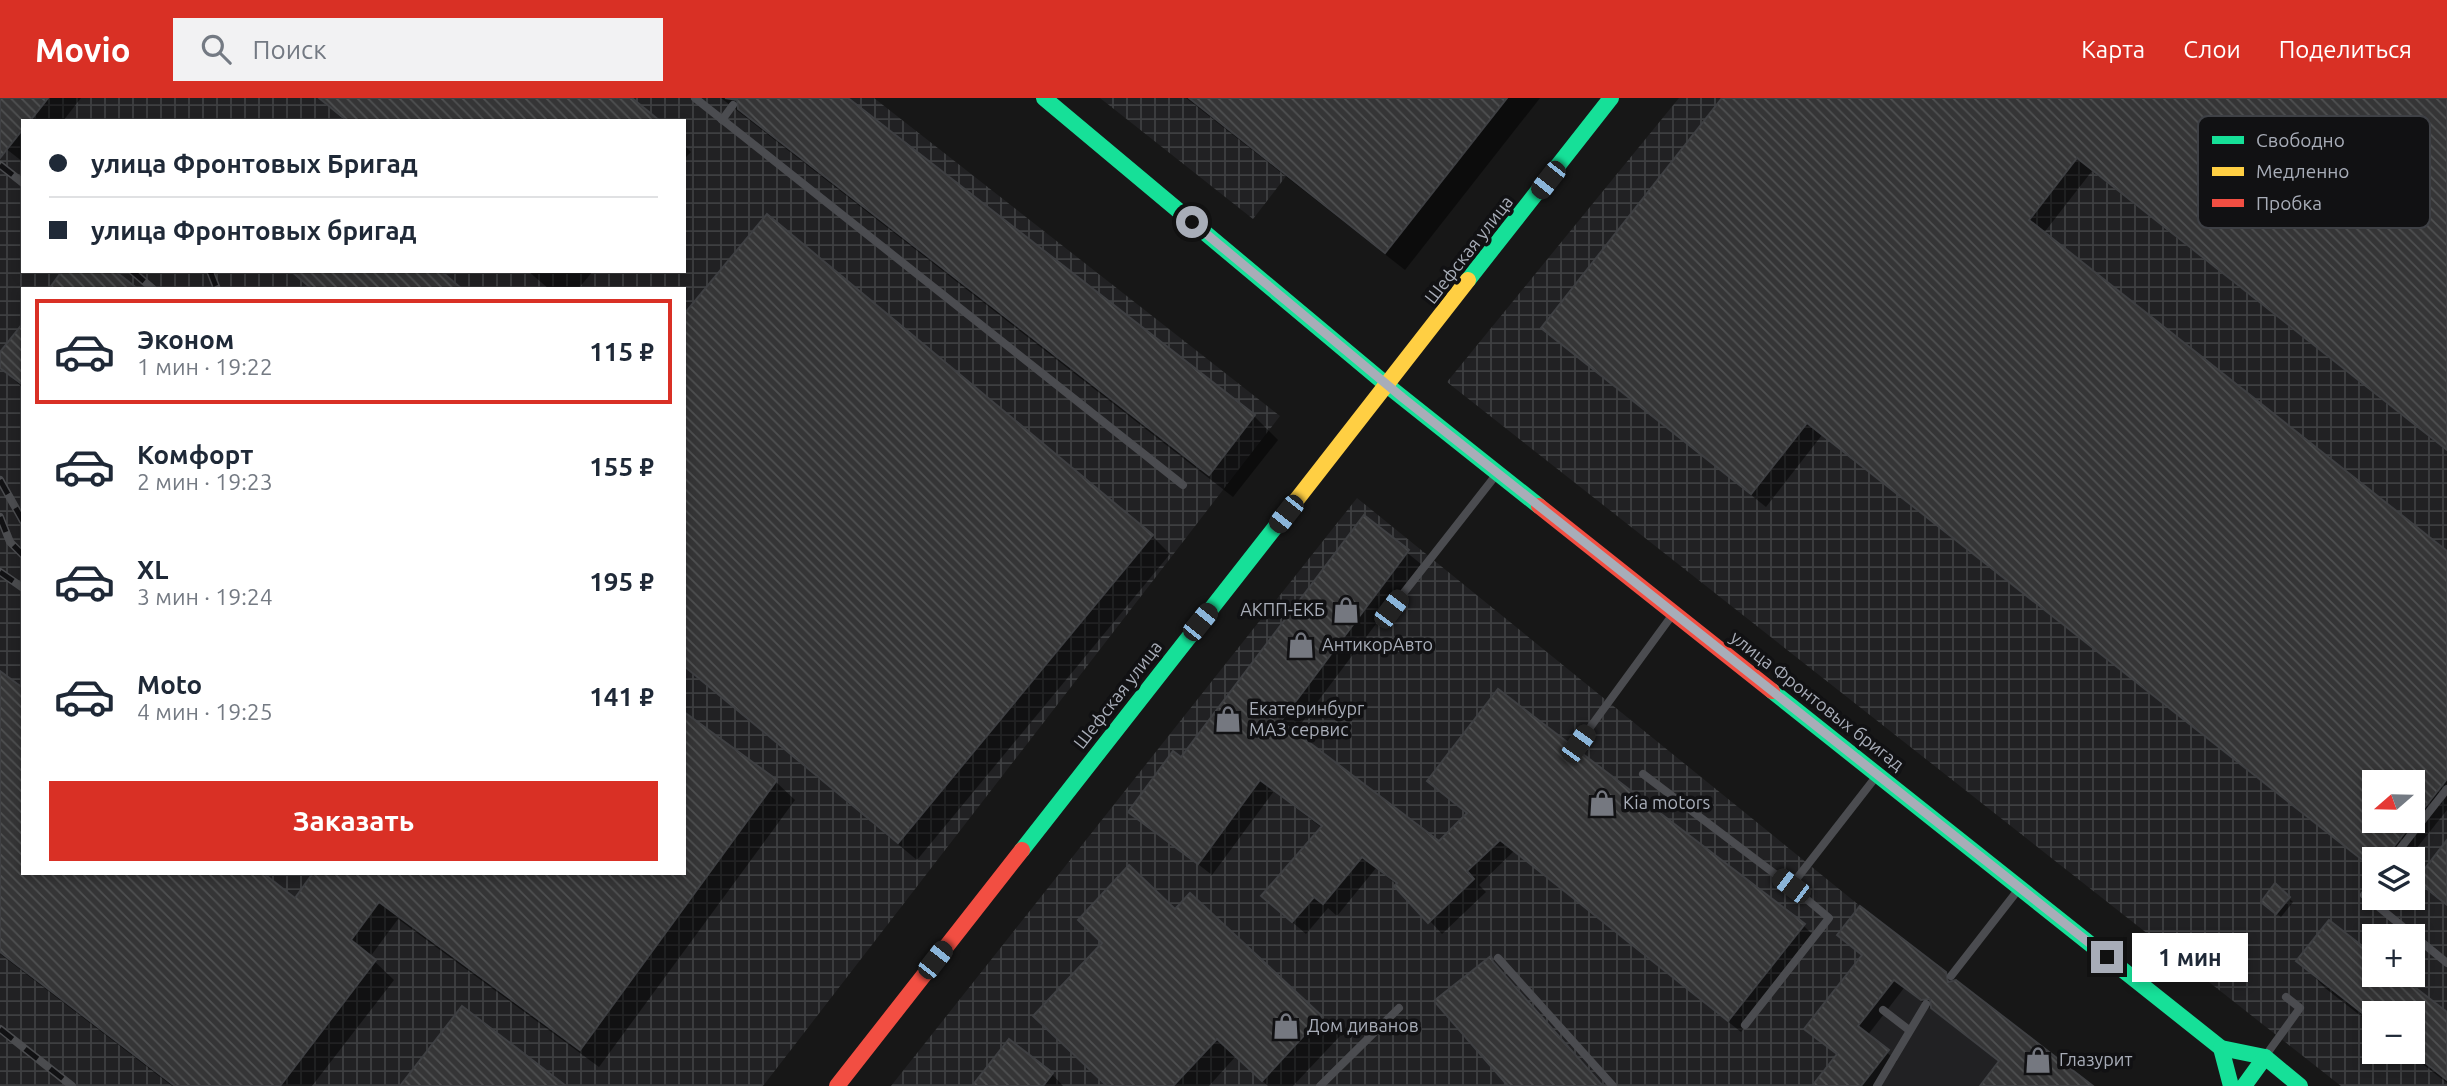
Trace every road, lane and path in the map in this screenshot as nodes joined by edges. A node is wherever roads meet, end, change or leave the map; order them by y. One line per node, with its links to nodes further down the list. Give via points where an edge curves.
1 (695, 98): 5 (lane)
2 (1044, 98): 6 (main road)
3 (1611, 98): 6 (main road, Шефская улица)
4 (733, 105): 5 (lane)
5 (722, 120): 8 (lane)
6 (1388, 386): 7 (main road, улица Фронтовых бригад); 30 (main road, Шефская улица)
7 (1498, 473): 9 (lane); 10 (main road, улица Фронтовых бригад)
8 (1183, 485)
9 (1391, 609)
10 (1674, 612): 11 (lane); 13 (main road, улица Фронтовых бригад)
11 (1578, 744)
12 (1643, 774): 16 (lane)
13 (1878, 774): 16 (lane); 17 (main road, улица Фронтовых бригад)
14 (2447, 789): 15 (lane)
15 (2401, 847)
16 (1791, 886): 26 (lane, via 1829,918)
17 (2020, 888): 21 (lane); 28 (main road, улица Фронтовых бригад)
18 (2382, 910): 20 (lane)
19 (1499, 958): 32 (lane)
20 (2447, 963)
21 (1951, 976)
22 (2286, 996): 29 (lane, via 2300,1008)
23 (1926, 1004): 27 (lane)
24 (1399, 1008): 31 (lane)
25 (1883, 1010): 27 (lane)
26 (1745, 1025)
27 (1909, 1030): 33 (lane)
28 (2221, 1048): 29 (main road, улица Фронтовых бригад); 34 (main road)
29 (2265, 1057): 35 (main road); 36 (main road, улица Фронтовых бригад)
30 (837, 1086)
31 (1320, 1086)
32 (1613, 1086)
33 (1877, 1086)
34 (2231, 1086)
35 (2244, 1086)
36 (2300, 1086)

